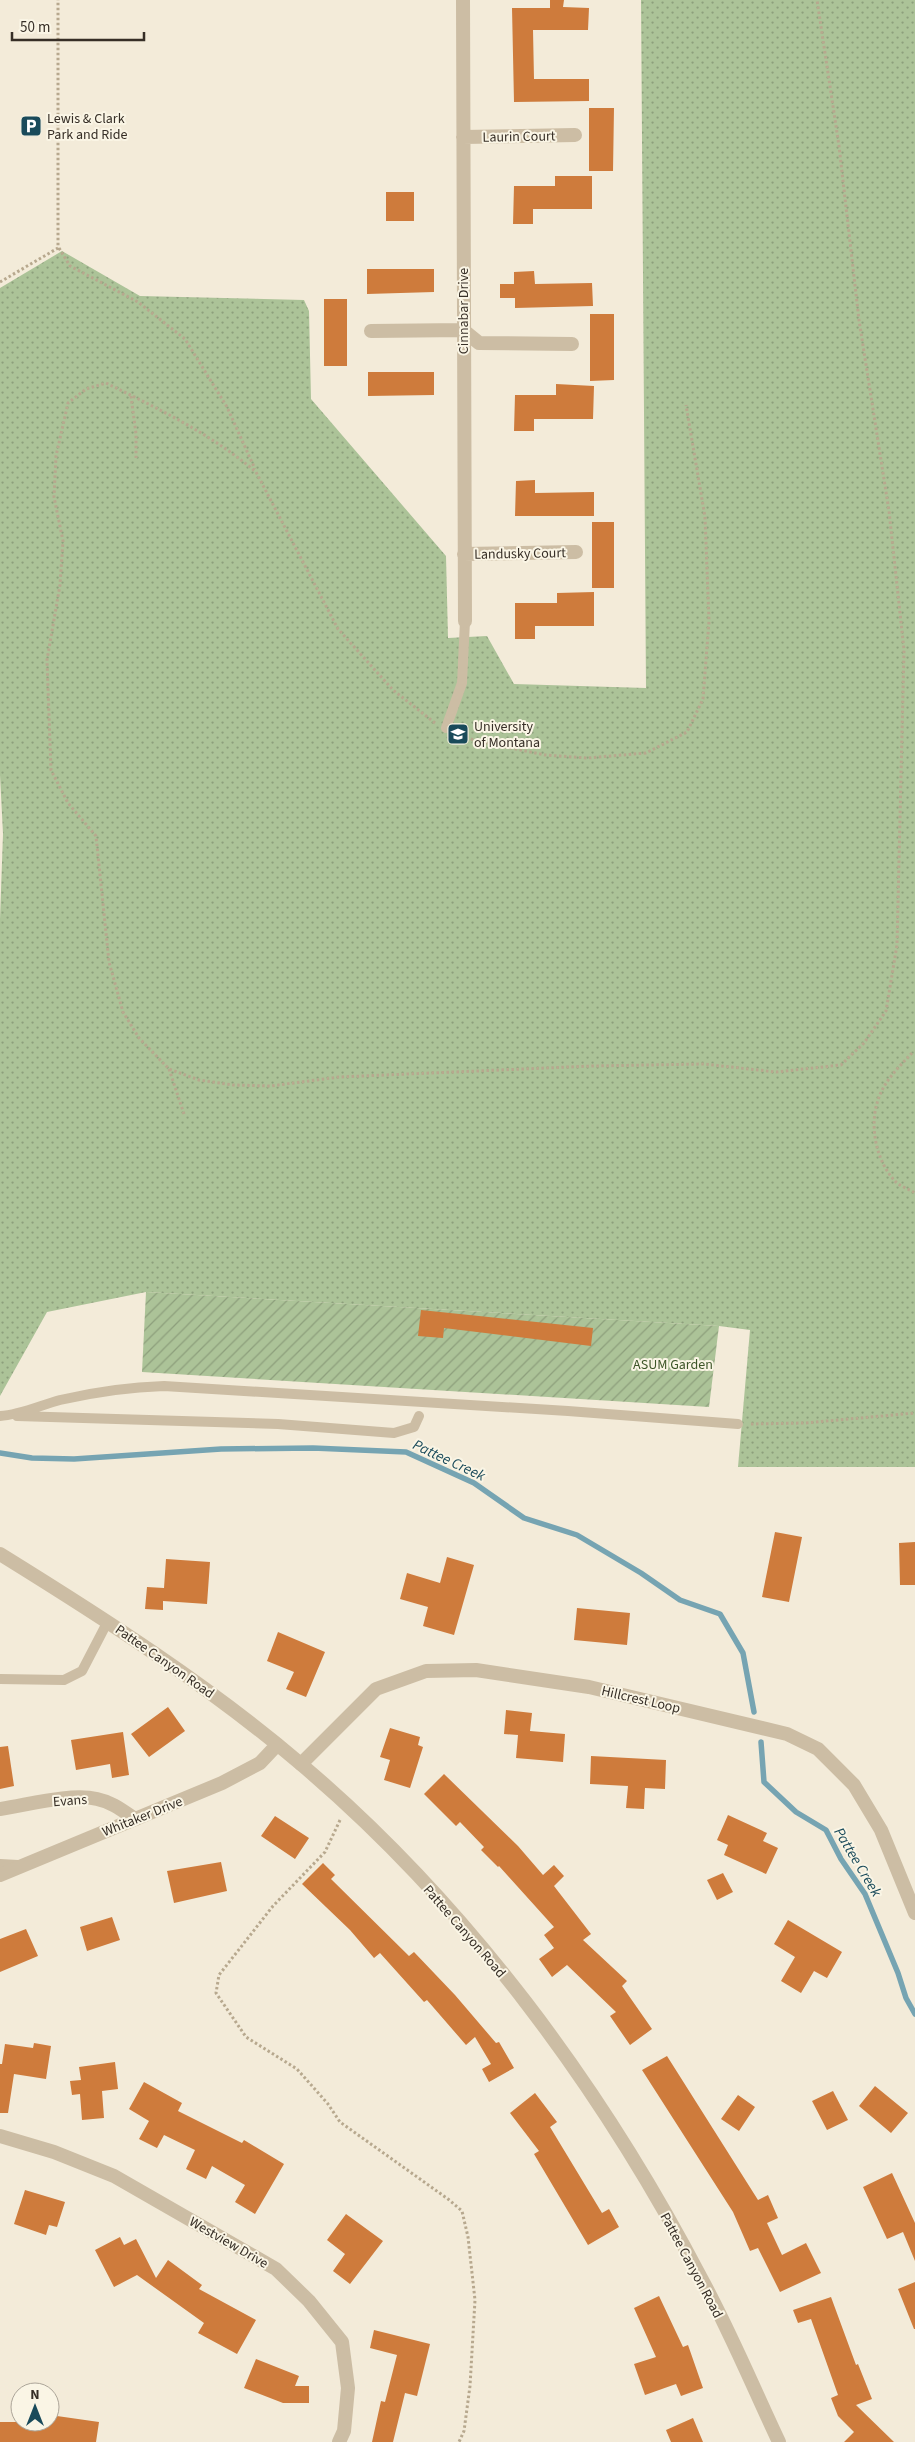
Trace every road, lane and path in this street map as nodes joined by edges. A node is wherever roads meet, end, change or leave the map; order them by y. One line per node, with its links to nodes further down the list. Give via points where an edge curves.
1 (58, 0): 6 (path)
2 (463, 0): 5 (street, Cinnabar Drive)
3 (817, 0): 20 (path, via 839,146 859,320 890,511 904,650 897,945 886,1011 864,1043 841,1065 776,1072 704,1064 592,1066 339,1077 271,1086 199,1080)
4 (575, 135): 5 (street, Laurin Court)
5 (463, 137): 8 (street, Cinnabar Drive)
6 (58, 248): 7 (path); 14 (path, via 70,266 138,302 184,339 227,407)
7 (0, 282)
8 (463, 330): 9 (street); 10 (street, via 479,343); 16 (street, Cinnabar Drive)
9 (372, 331)
10 (572, 344)
11 (130, 395): 13 (path); 14 (path, via 192,426); 20 (path, via 106,383 86,389 68,403 56,456 54,497 63,541 60,585 47,660 51,770 68,803 96,836 109,962 123,1012 139,1038)
12 (686, 405): 18 (path, via 705,517 709,620 703,699 688,732 646,753 587,758 545,755 476,741)
13 (136, 458)
14 (256, 472): 18 (path, via 338,629 393,690)
15 (576, 552): 16 (street, Landusky Court)
16 (464, 554): 17 (street, Cinnabar Drive)
17 (465, 622): 18 (lane, via 462,683)
18 (446, 728)
19 (912, 1053): 22 (path, via 883,1088 874,1116 875,1136 882,1160 895,1182)
20 (169, 1069): 21 (path)
21 (184, 1114)
22 (915, 1193)
23 (915, 1413): 27 (path, via 805,1423)
24 (11, 1415): 25 (lane); 26 (lane, via 278,1424 394,1434 414,1427); 27 (lane, via 109,1391 164,1386)
25 (0, 1416)
26 (419, 1416)
27 (738, 1424)
28 (0, 1554): 29 (street, Pattee Canyon Road)
29 (108, 1621): 30 (lane, via 82,1671 64,1680); 31 (street, Pattee Canyon Road, via 205,1687)
30 (0, 1679)
31 (276, 1746): 32 (street, Pattee Canyon Road); 35 (street, Whitaker Drive, via 247,1771)
32 (301, 1764): 33 (street, Pattee Canyon Road); 39 (street, Hillcrest Loop, via 376,1689 426,1671 476,1670 589,1687 787,1734 818,1749 854,1786 881,1830)
33 (346, 1805): 42 (path, via 325,1852 273,1906 219,1975 216,1992 246,2037 297,2069 340,2122 462,2212 475,2300 470,2386 464,2431); 43 (street, Pattee Canyon Road, via 469,1933 528,2008 603,2113 640,2169 702,2279)
34 (0, 1809): 35 (street, Evans, via 97,1798 115,1805)
35 (135, 1819): 37 (street, Whitaker Drive)
36 (0, 1866): 37 (street)
37 (18, 1866): 38 (street, Whitaker Drive)
38 (0, 1875)
39 (915, 1913)
40 (0, 2136): 41 (street, Westview Drive, via 54,2152 114,2176 276,2269 309,2301 342,2342 348,2388 344,2431)
41 (339, 2442)
42 (459, 2442)
43 (779, 2442)

